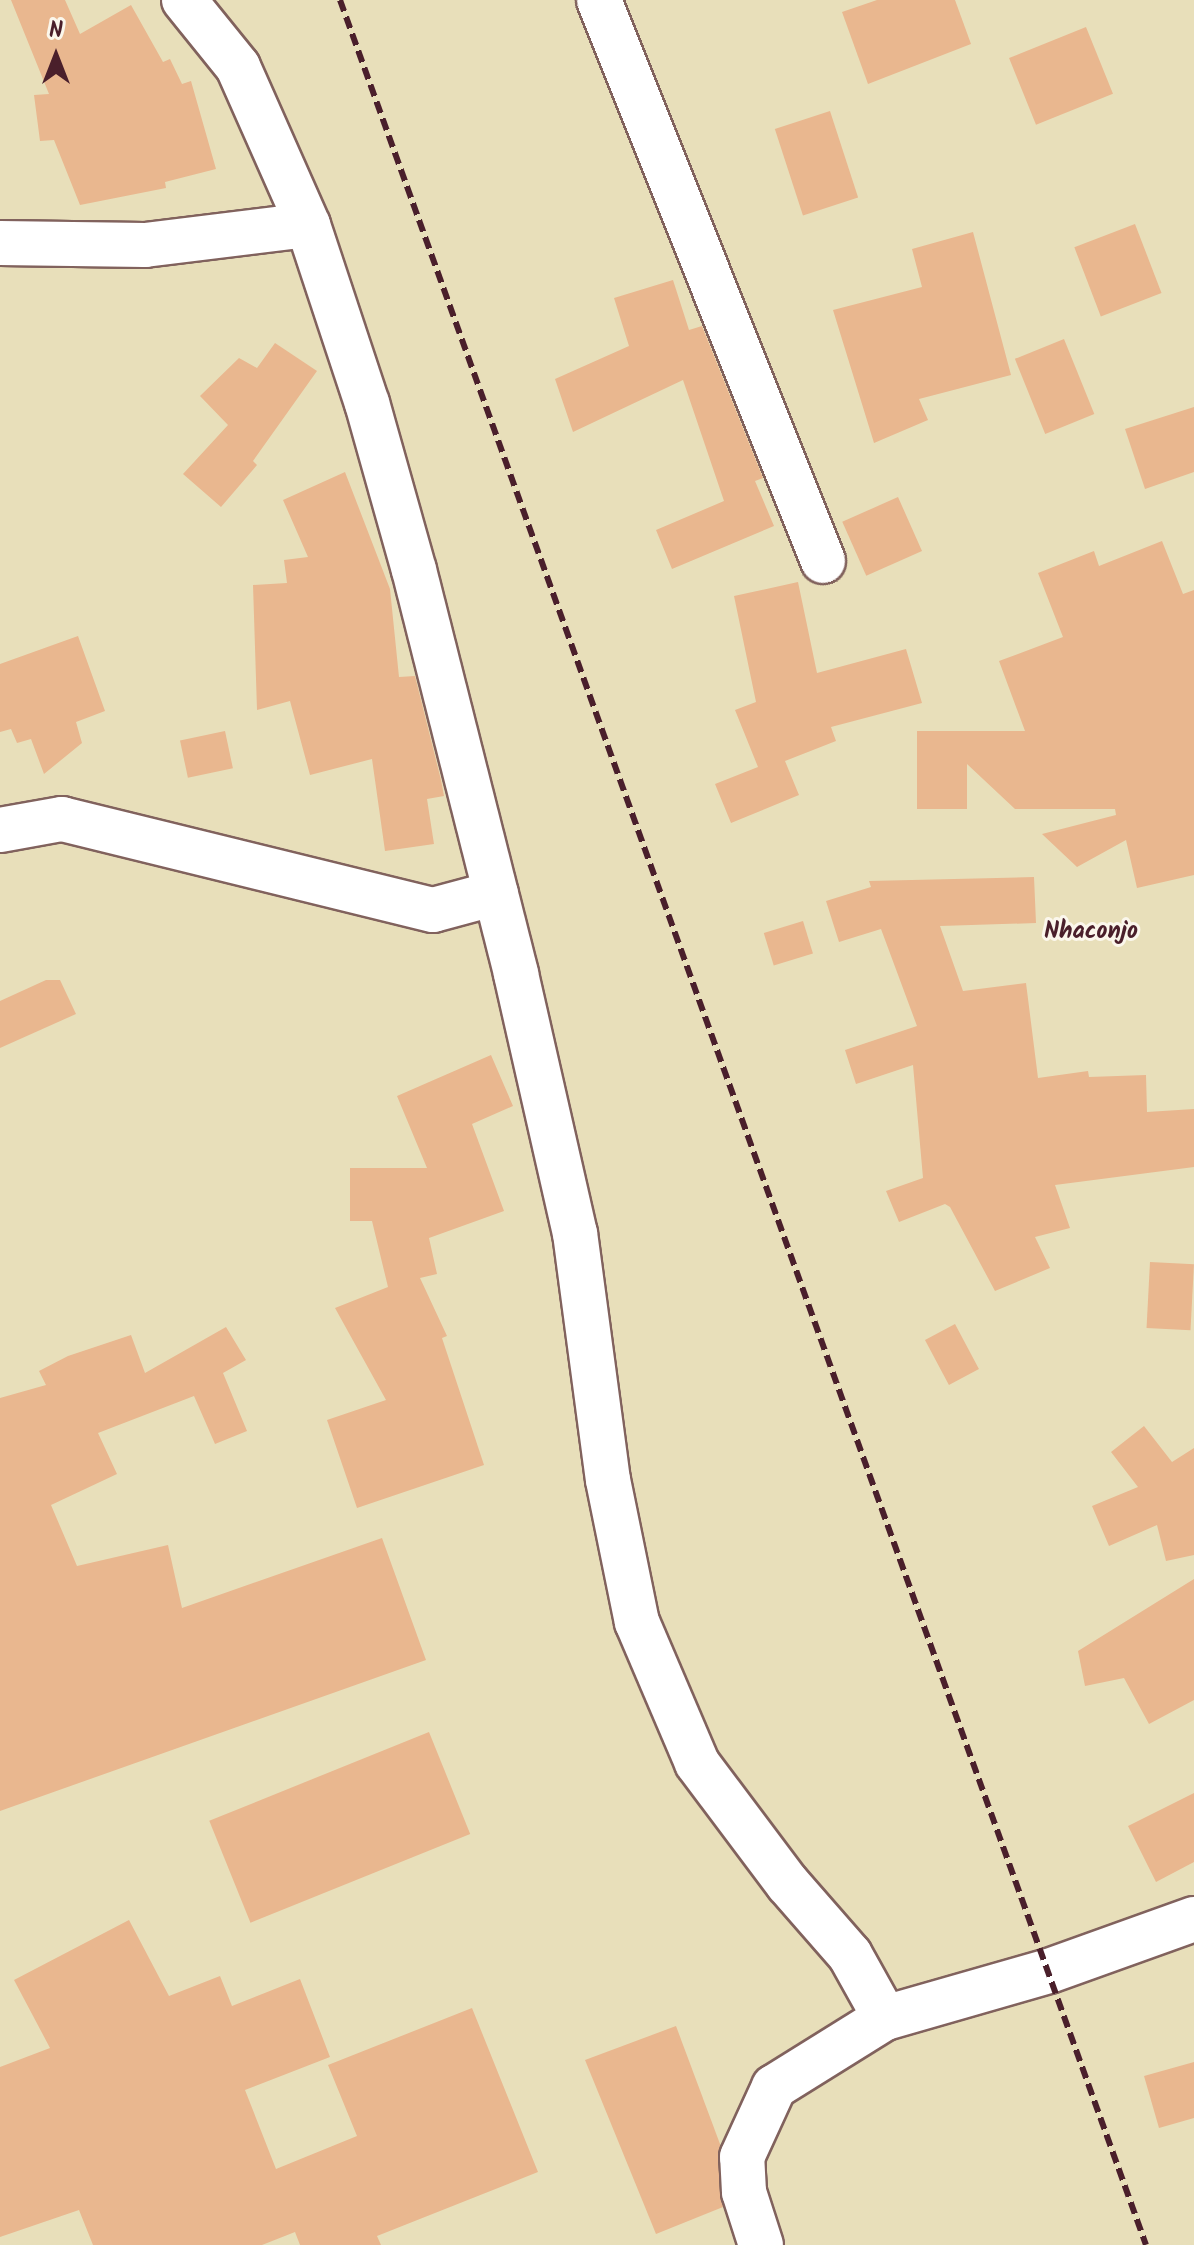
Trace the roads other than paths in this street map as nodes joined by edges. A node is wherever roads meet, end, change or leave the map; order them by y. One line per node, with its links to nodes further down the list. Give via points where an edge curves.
1 (184, 0): 3 (street, via 238,67)
2 (599, 0): 5 (street)
3 (308, 225): 4 (street, via 145,245); 7 (street, via 367,403)
4 (0, 243)
5 (823, 561)
6 (0, 830): 7 (street, via 62,819 433,910)
7 (496, 893): 9 (street, via 575,1233 605,1465 637,1622 697,1763 788,1884 850,1955)
8 (1194, 1919): 9 (street, via 1049,1971)
9 (885, 2018): 10 (street, via 774,2087 742,2157 744,2192)
10 (761, 2245)

